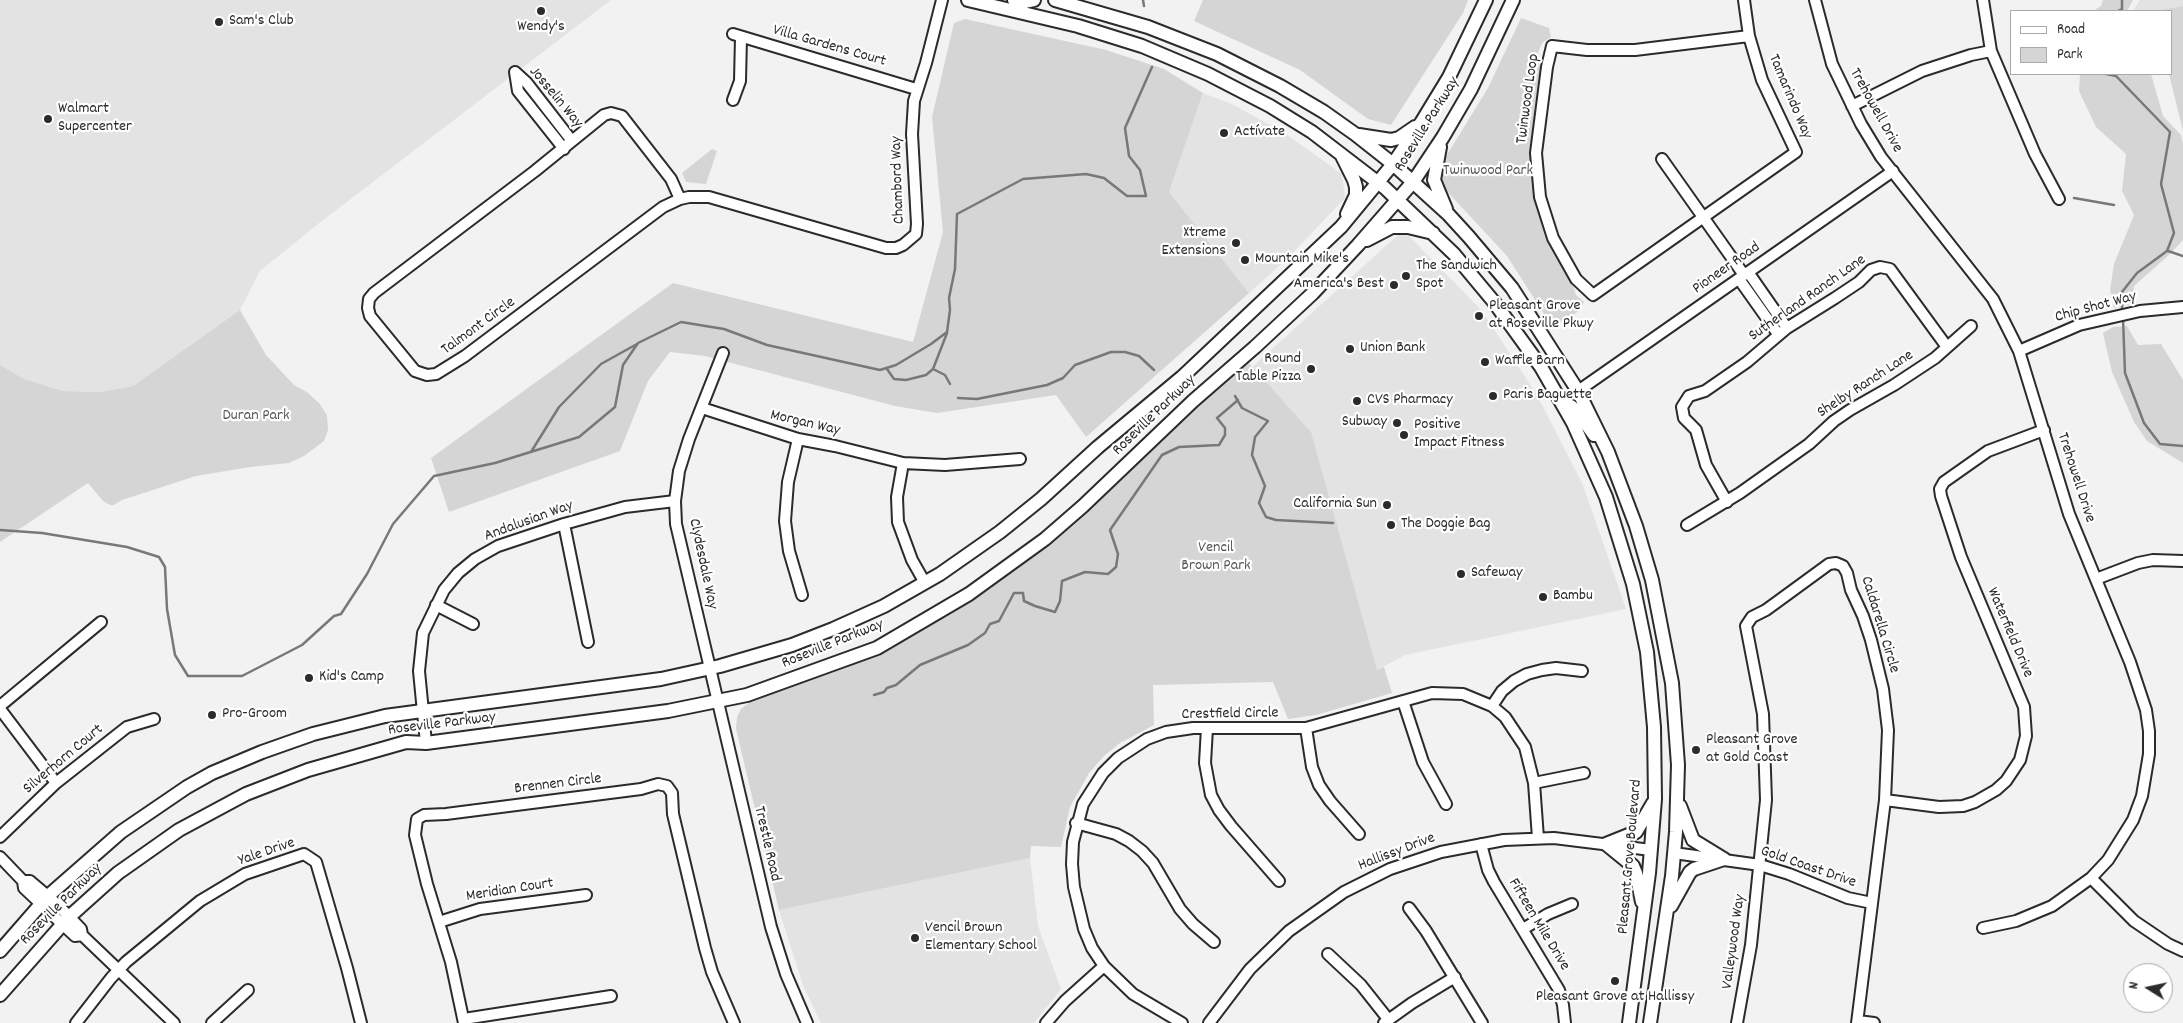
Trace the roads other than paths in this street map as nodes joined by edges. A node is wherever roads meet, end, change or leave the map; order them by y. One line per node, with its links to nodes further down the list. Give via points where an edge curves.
1 (942, 0): 13 (street, Chambord Way)
2 (968, 0): 21 (main road, Pleasant Grove Boulevard, via 1100,32 1170,57 1270,106)
3 (1014, 0): 4 (main road)
4 (1034, 0)
5 (1055, 0): 17 (main road, via 1148,27 1210,51 1280,86)
6 (1486, 0): 16 (main road, Roseville Parkway, via 1449,77)
7 (1513, 0): 18 (main road, Roseville Parkway, via 1486,59)
8 (1744, 0): 11 (street, Tamarindo Way)
9 (1815, 0): 15 (street, Trehowell Drive, via 1830,57)
10 (1983, 0): 12 (street)
11 (1750, 36): 31 (street, Tamarindo Way, via 1762,80 1796,152); 31 (street, Twinwood Loop, via 1635,50 1552,46 1536,153 1540,197 1553,238 1576,279 1593,295)
12 (1991, 51): 15 (street, via 1922,71); 29 (street)
13 (916, 89): 14 (street, Villa Gardens Court, via 737,36 740,81); 27 (street, Chambord Way, via 912,134 917,224 916,234 904,245 886,248 867,244 709,197)
14 (733, 100)
15 (1852, 106): 24 (street, Trehowell Drive)
16 (1421, 123): 17 (main road, via 1391,140); 23 (main road, Roseville Parkway)
17 (1355, 134): 23 (main road)
18 (1443, 137): 26 (main road, Roseville Parkway); 30 (main road, via 1434,180)
19 (572, 142): 20 (street, Talmont Circle); 20 (street, Josselin Way, via 515,72 518,91); 27 (street, Talmont Circle, via 604,116 617,113 671,179)
20 (564, 149): 27 (street, Talmont Circle, via 369,299 370,316 415,371 427,375 446,370 663,207)
21 (1340, 152): 25 (main road, Pleasant Grove Boulevard); 32 (main road, via 1354,180 1356,195)
22 (1662, 159): 31 (street)
23 (1393, 164): 25 (main road, Roseville Parkway); 26 (main road)
24 (1892, 171): 35 (street, Pioneer Road); 41 (street, Trehowell Drive, via 1993,299)
25 (1379, 182): 28 (main road, Pleasant Grove Boulevard); 32 (main road, Roseville Parkway)
26 (1412, 182): 28 (main road, Roseville Parkway); 30 (main road)
27 (680, 199)
28 (1399, 199): 33 (main road, Pleasant Grove Boulevard); 34 (main road, Roseville Parkway)
29 (2058, 199)
30 (1448, 214): 43 (main road, via 1512,288)
31 (1703, 217): 35 (street)
32 (1341, 227): 57 (main road, Roseville Parkway, via 1189,371 1041,499 1000,532)
33 (1434, 233): 34 (main road, via 1392,227); 44 (main road, Pleasant Grove Boulevard, via 1518,332)
34 (1358, 245): 65 (main road, Roseville Parkway, via 1312,293 1084,506 992,579 877,648 747,695)
35 (1744, 275): 38 (street); 39 (street); 43 (street, Pioneer Road)
36 (2183, 306): 41 (street, Chip Shot Way, via 2104,319 2065,330)
37 (1970, 326): 40 (street, Shelby Ranch Lane)
38 (1787, 328): 39 (street, Sutherland Ranch Lane); 40 (street, Sutherland Ranch Lane, via 1880,267 1890,269)
39 (1778, 334): 52 (street, Sutherland Ranch Lane, via 1705,391 1689,396 1682,407 1684,418 1696,430 1706,465)
40 (1947, 347): 52 (street, Shelby Ranch Lane, via 1894,386 1842,416 1809,444)
41 (2019, 351): 46 (street, Trehowell Drive)
42 (723, 353): 45 (street, Clydesdale Way)
43 (1578, 391): 48 (main road)
44 (1563, 404): 48 (main road, via 1577,411); 77 (main road, Pleasant Grove Boulevard, via 1606,497 1640,609 1651,688)
45 (702, 408): 47 (street, Morgan Way); 51 (street, Clydesdale Way, via 684,455)
46 (2044, 430): 56 (street, Trehowell Drive, via 2069,514); 79 (street, Waterfield Drive, via 1988,451 1940,488 1961,557 2024,707 2026,736 2020,760 1996,790 1963,806 1939,807)
47 (798, 439): 50 (street, Morgan Way); 58 (street, via 788,482 785,521 789,552)
48 (1608, 452): 78 (main road, via 1636,526 1658,605 1676,717)
49 (1020, 459): 50 (street, Morgan Way, via 945,465)
50 (903, 463): 57 (street, via 897,497 898,522 912,560)
51 (675, 501): 53 (street, Andalusian Way, via 625,507); 63 (street, Clydesdale Way, via 680,545)
52 (1727, 502): 54 (street, Shelby Ranch Lane)
53 (564, 524): 59 (street, Andalusian Way, via 498,546 475,559 458,573); 62 (street)
54 (1687, 525)
55 (2183, 562): 56 (street, via 2153,560)
56 (2096, 579): 92 (street, Trehowell Drive, via 2140,687 2147,717 2149,754 2142,796 2133,820 2120,844)
57 (925, 583): 63 (main road, Roseville Parkway, via 884,606 814,637)
58 (802, 594)
59 (436, 605): 61 (street); 69 (street, Andalusian Way, via 423,633 419,654)
60 (101, 622): 68 (street)
61 (473, 624)
62 (588, 642)
63 (710, 668): 65 (street, Trestle Road); 69 (main road, Roseville Parkway, via 653,680)
64 (1582, 671): 67 (street, via 1556,668 1527,674 1502,691)
65 (717, 701): 73 (main road, Roseville Parkway, via 668,711); 123 (street, Trestle Road, via 771,928)
66 (1403, 701): 67 (street, Crestfield Circle, via 1446,692 1470,696); 72 (street, Crestfield Circle); 80 (street, via 1422,762)
67 (1492, 706): 76 (street, Crestfield Circle, via 1515,730 1524,747)
68 (0, 708): 75 (street)
69 (423, 710): 73 (street, Andalusian Way); 96 (main road, Roseville Parkway, via 313,734 212,773 121,832)
70 (154, 719): 75 (street, Silverhorn Court, via 127,727)
71 (1207, 728): 72 (street, Crestfield Circle); 81 (street, Crestfield Circle, via 1166,732 1146,739 1118,758 1093,786); 93 (street, via 1205,763 1211,795 1231,826)
72 (1306, 728): 82 (street, via 1312,767 1319,785)
73 (426, 743): 101 (main road, Roseville Parkway, via 406,742 308,770 226,803 179,830 118,873)
74 (1584, 773): 76 (street)
75 (56, 783): 83 (street, Silverhorn Court)
76 (1534, 783): 84 (street, Crestfield Circle)
77 (1656, 799): 86 (main road, via 1636,832); 87 (main road, Pleasant Grove Boulevard)
78 (1678, 800): 88 (main road); 90 (main road, via 1693,840)
79 (1885, 800): 91 (street, Caldarella Circle, via 1888,730 1878,664 1847,573 1843,566 1829,564 1752,617 1746,626 1757,676 1765,746 1766,800); 95 (street, Caldarella Circle)
80 (1446, 804)
81 (1076, 823): 105 (street, via 1116,834 1142,851 1153,863 1180,910); 109 (street, Crestfield Circle, via 1072,864 1078,910 1092,948)
82 (1360, 834)
83 (0, 837)
84 (1538, 838): 85 (street, Hallissy Drive); 86 (street, Hallissy Drive)
85 (1481, 844): 104 (street, Fifteen Mile Drive, via 1488,870); 126 (street, Hallissy Drive, via 1425,856 1390,869 1323,905 1256,962)
86 (1606, 844): 87 (street, Hallissy Drive); 99 (main road, via 1633,866)
87 (1652, 850): 88 (main road); 99 (main road, Pleasant Grove Boulevard)
88 (1674, 853): 90 (street, Gold Coast Drive); 100 (main road)
89 (0, 858): 96 (street, via 23,881 30,881)
90 (1724, 859): 91 (street, Gold Coast Drive); 100 (main road, via 1690,872)
91 (1760, 865): 95 (street, Gold Coast Drive, via 1848,898); 131 (street, Valleywood Way, via 1746,976)
92 (2091, 878): 103 (street, Trehowell Drive, via 2069,896 2034,915); 107 (street, via 2134,921)
93 (1279, 881)
94 (586, 895): 102 (street, Meridian Court, via 480,909)
95 (1872, 903): 117 (street, Caldarella Circle)
96 (49, 904): 101 (street); 106 (main road, Roseville Parkway)
97 (1572, 904): 104 (street)
98 (1408, 908): 111 (street)
99 (1644, 914): 129 (main road, Pleasant Grove Boulevard)
100 (1666, 917): 130 (main road)
101 (66, 920): 110 (street, via 76,936 82,935); 113 (main road, Roseville Parkway)
102 (440, 922): 115 (street, Brennen Circle); 122 (street, Brennen Circle, via 415,835 417,819 424,815 640,789 658,784 667,786 672,793 673,814 707,956)
103 (1983, 928)
104 (1523, 930): 128 (street, Fifteen Mile Drive, via 1559,990)
105 (1214, 942)
106 (0, 951)
107 (2183, 951)
108 (1328, 954): 116 (street, via 1361,986)
109 (1104, 966): 124 (street, via 1064,1000); 125 (street, Crestfield Circle, via 1133,994)
110 (119, 970): 118 (street); 119 (street); 121 (street, Yale Drive, via 200,901 245,874 304,854 316,862)
111 (1454, 977): 116 (street); 127 (street)
112 (248, 990): 120 (street)
113 (0, 995)
114 (611, 996): 115 (street)
115 (464, 1021)
116 (1386, 1021)
117 (1858, 1022): 132 (street)
118 (76, 1023)
119 (174, 1023)
120 (212, 1023)
121 (361, 1023)
122 (734, 1023)
123 (807, 1023)
124 (1046, 1023)
125 (1182, 1023)
126 (1209, 1023)
127 (1482, 1023)
128 (1565, 1023)
129 (1629, 1023)
130 (1650, 1023)
131 (1736, 1023)
132 (1874, 1023)

